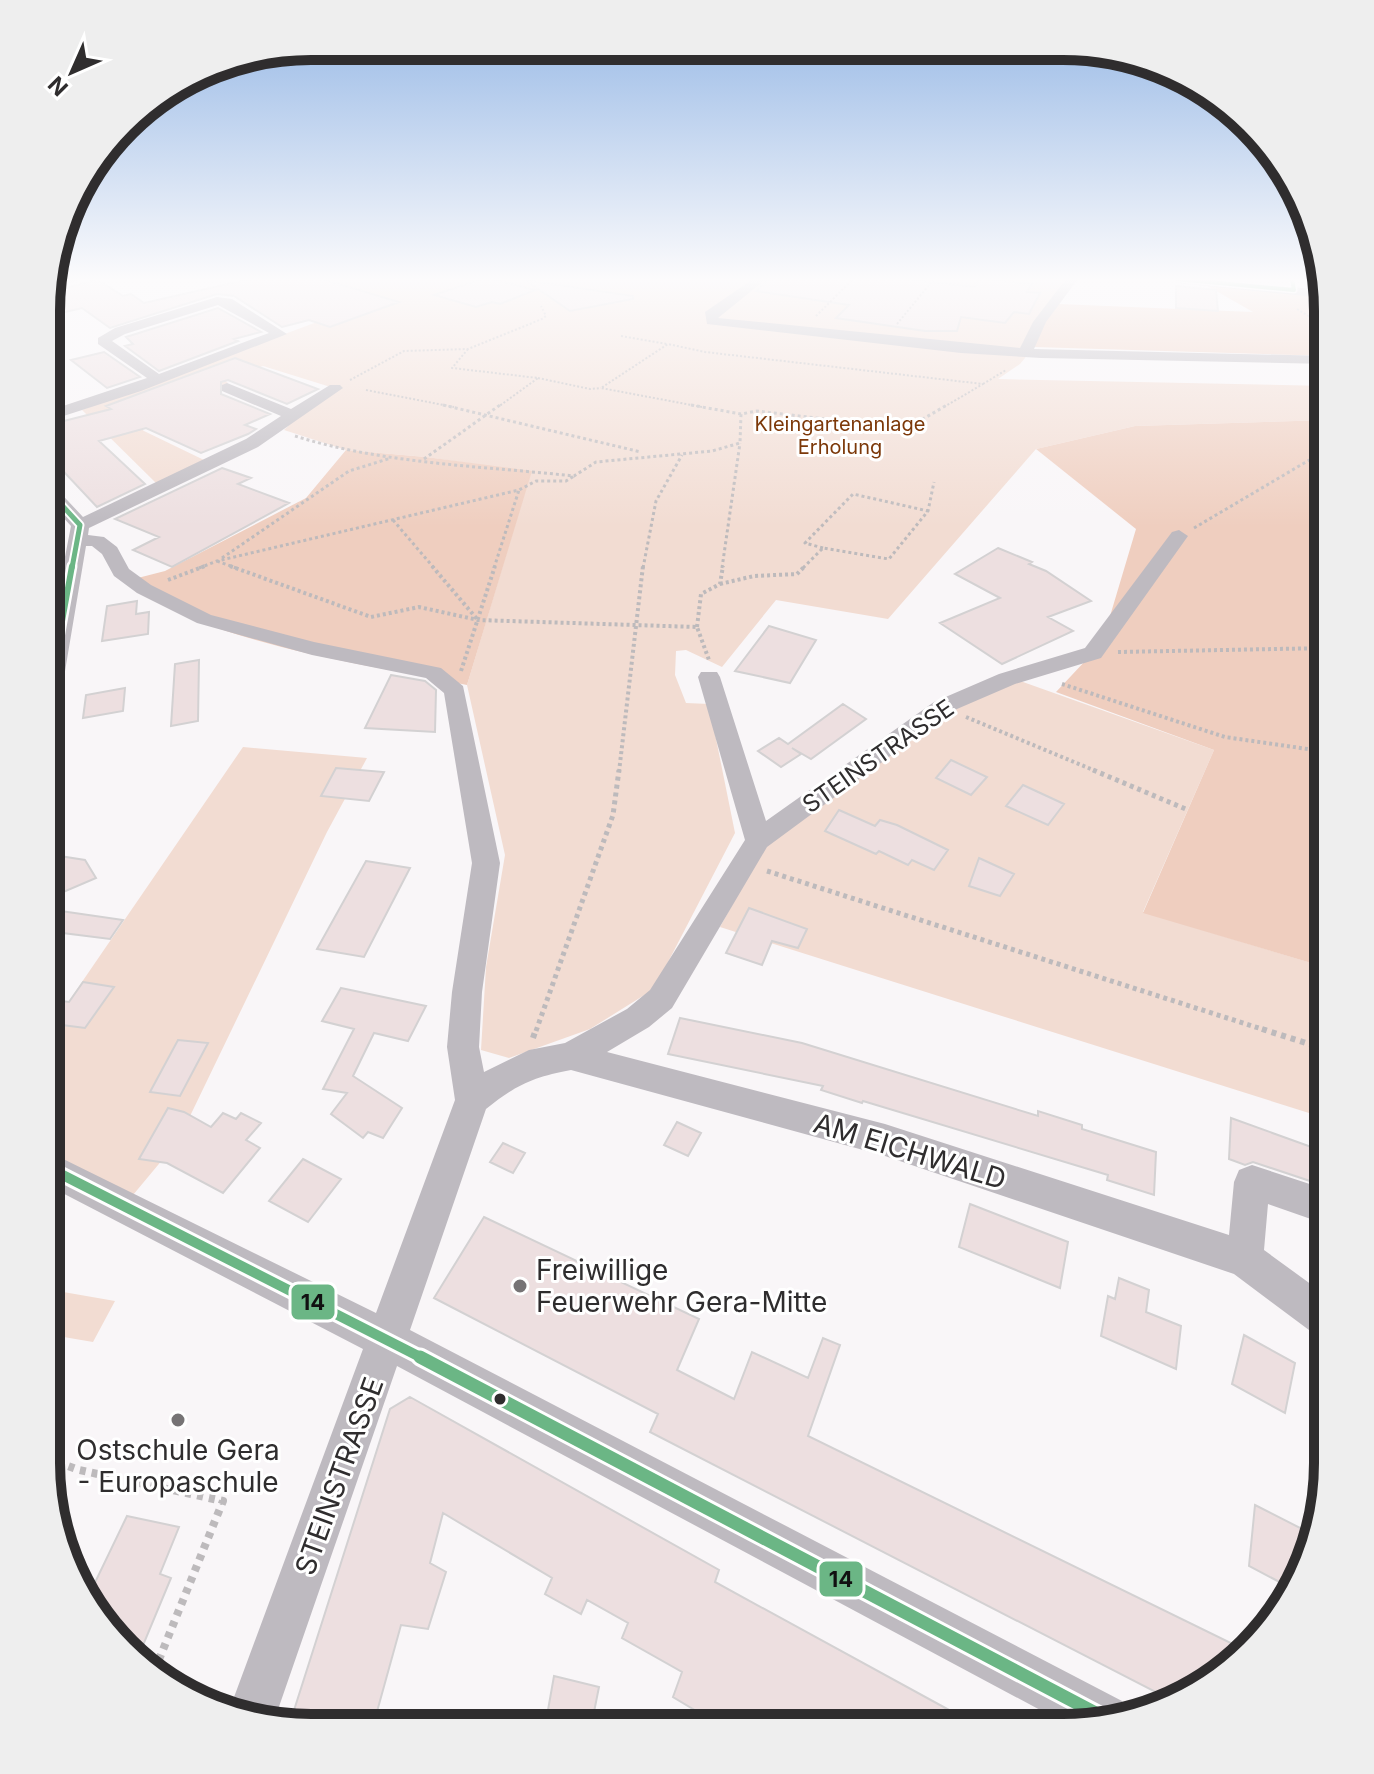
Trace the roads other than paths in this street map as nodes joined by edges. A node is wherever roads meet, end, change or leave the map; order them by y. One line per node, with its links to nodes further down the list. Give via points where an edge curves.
1 (133, 362): 3 (street)
2 (203, 362): 3 (street)
3 (157, 379): 6 (street)
4 (227, 388): 7 (street)
5 (335, 388): 7 (street, via 301,399)
6 (60, 412)
7 (292, 415): 9 (street, via 275,429)
8 (60, 507): 9 (street)
9 (79, 532): 11 (street); 15 (street, STEINSTRASSE, via 110,551 121,572 144,589 204,619 433,673 455,691 486,863 463,1047)
10 (1179, 536): 13 (street, STEINSTRASSE, via 1093,653 942,707)
11 (60, 636)
12 (709, 677): 13 (street)
13 (750, 852): 14 (street, STEINSTRASSE, via 661,999)
14 (571, 1056): 15 (street, STEINSTRASSE, via 529,1064); 18 (street, AM EICHWALD, via 885,1140)
15 (472, 1100): 20 (street, STEINSTRASSE)
16 (60, 1174): 20 (street)
17 (1313, 1203): 18 (street, via 1252,1182)
18 (1245, 1259): 19 (street, AM EICHWALD)
19 (1313, 1309)
20 (388, 1340): 21 (street, STEINSTRASSE); 22 (street)
21 (255, 1707)
22 (1094, 1712)

